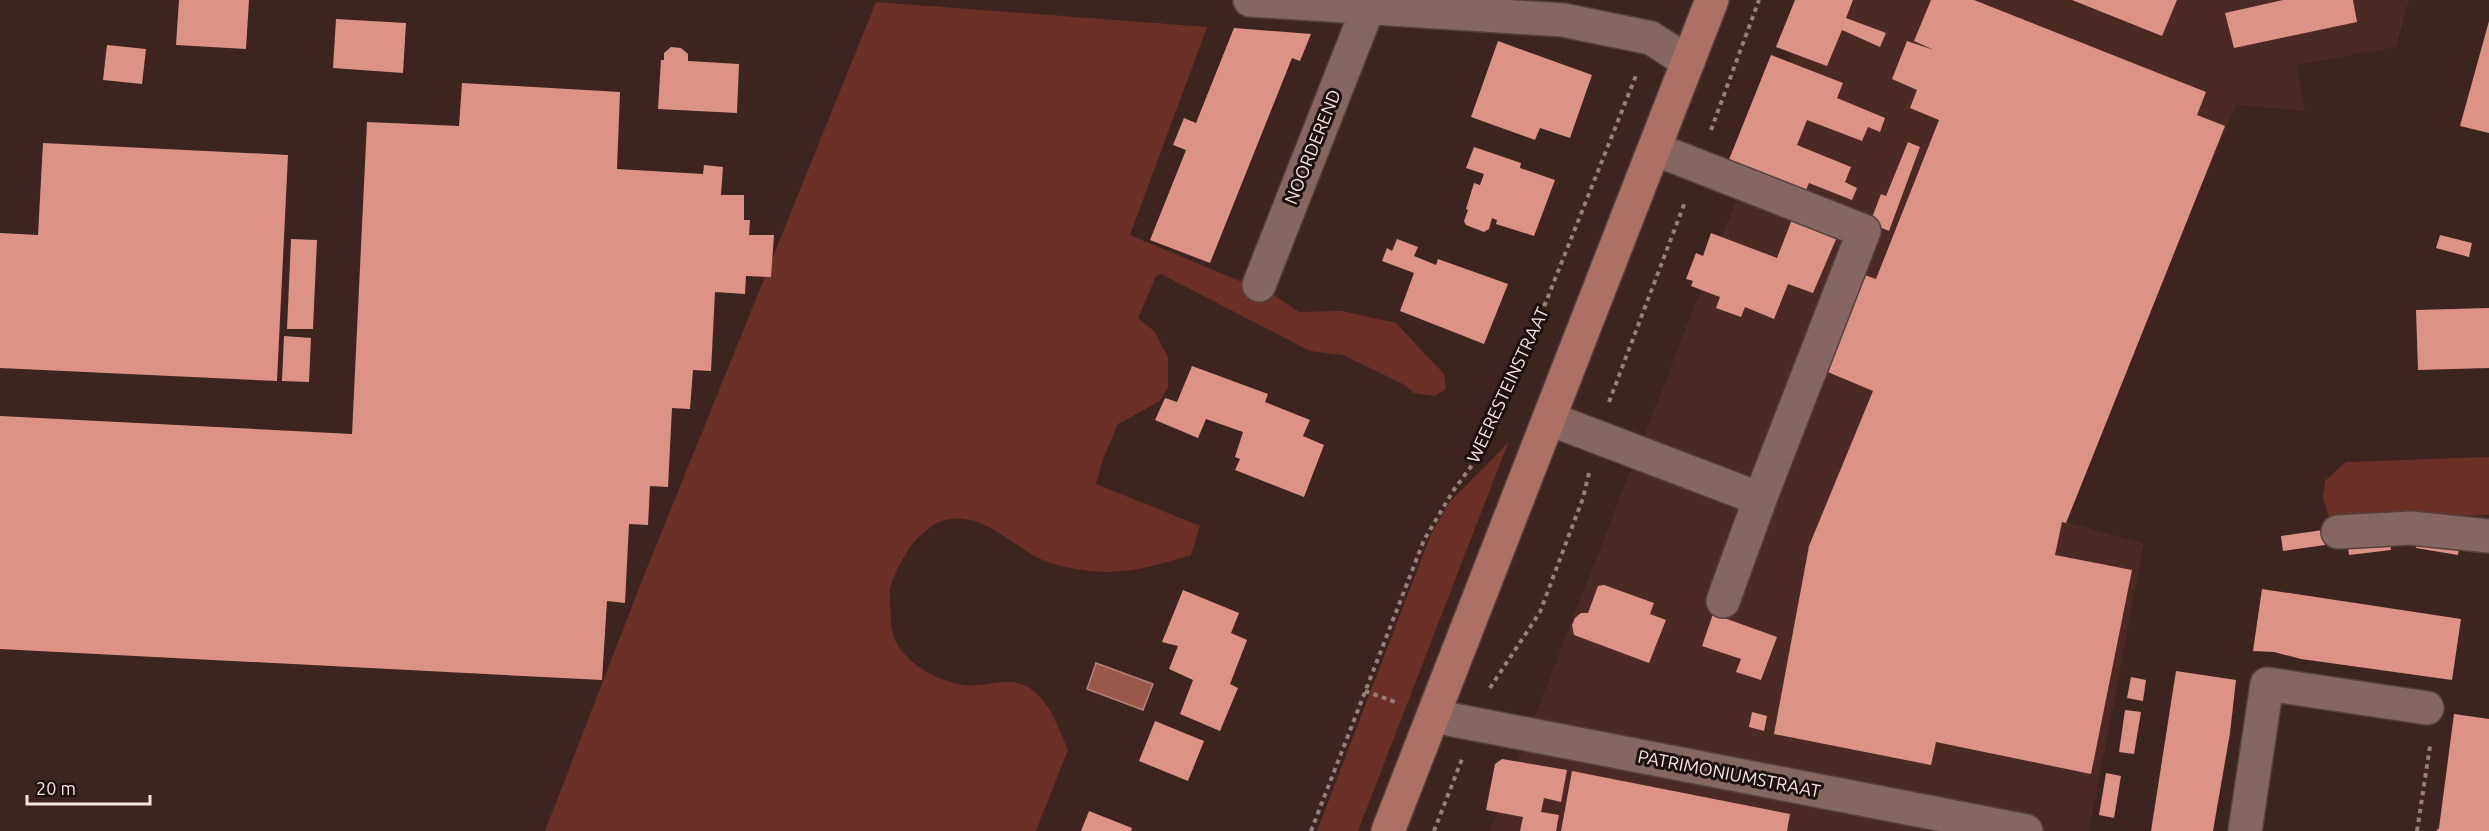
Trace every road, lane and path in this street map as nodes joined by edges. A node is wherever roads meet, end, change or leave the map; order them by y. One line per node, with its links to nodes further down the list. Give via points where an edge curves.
1 (1250, 0): 3 (street)
2 (1712, 0): 5 (main road)
3 (1368, 9): 4 (street, via 1563,20); 7 (street, NOORDEREND)
4 (1651, 38): 5 (street); 15 (path, WEERESTEINSTRAAT, via 1519,367 1478,457 1424,540)
5 (1688, 62): 6 (main road)
6 (1655, 149): 8 (main road); 9 (street, via 1864,231)
7 (1258, 285)
8 (1550, 419): 9 (street); 14 (main road)
9 (1760, 499): 12 (street)
10 (2338, 532): 11 (street, via 2411,528)
11 (2489, 536)
12 (1723, 601)
13 (2427, 708): 18 (street, via 2267,684); 19 (path, via 2431,739)
14 (1433, 716): 16 (main road); 17 (street, PATRIMONIUMSTRAAT)
15 (1311, 831)
16 (1388, 831)
17 (2026, 831)
18 (2246, 831)
19 (2417, 831)

